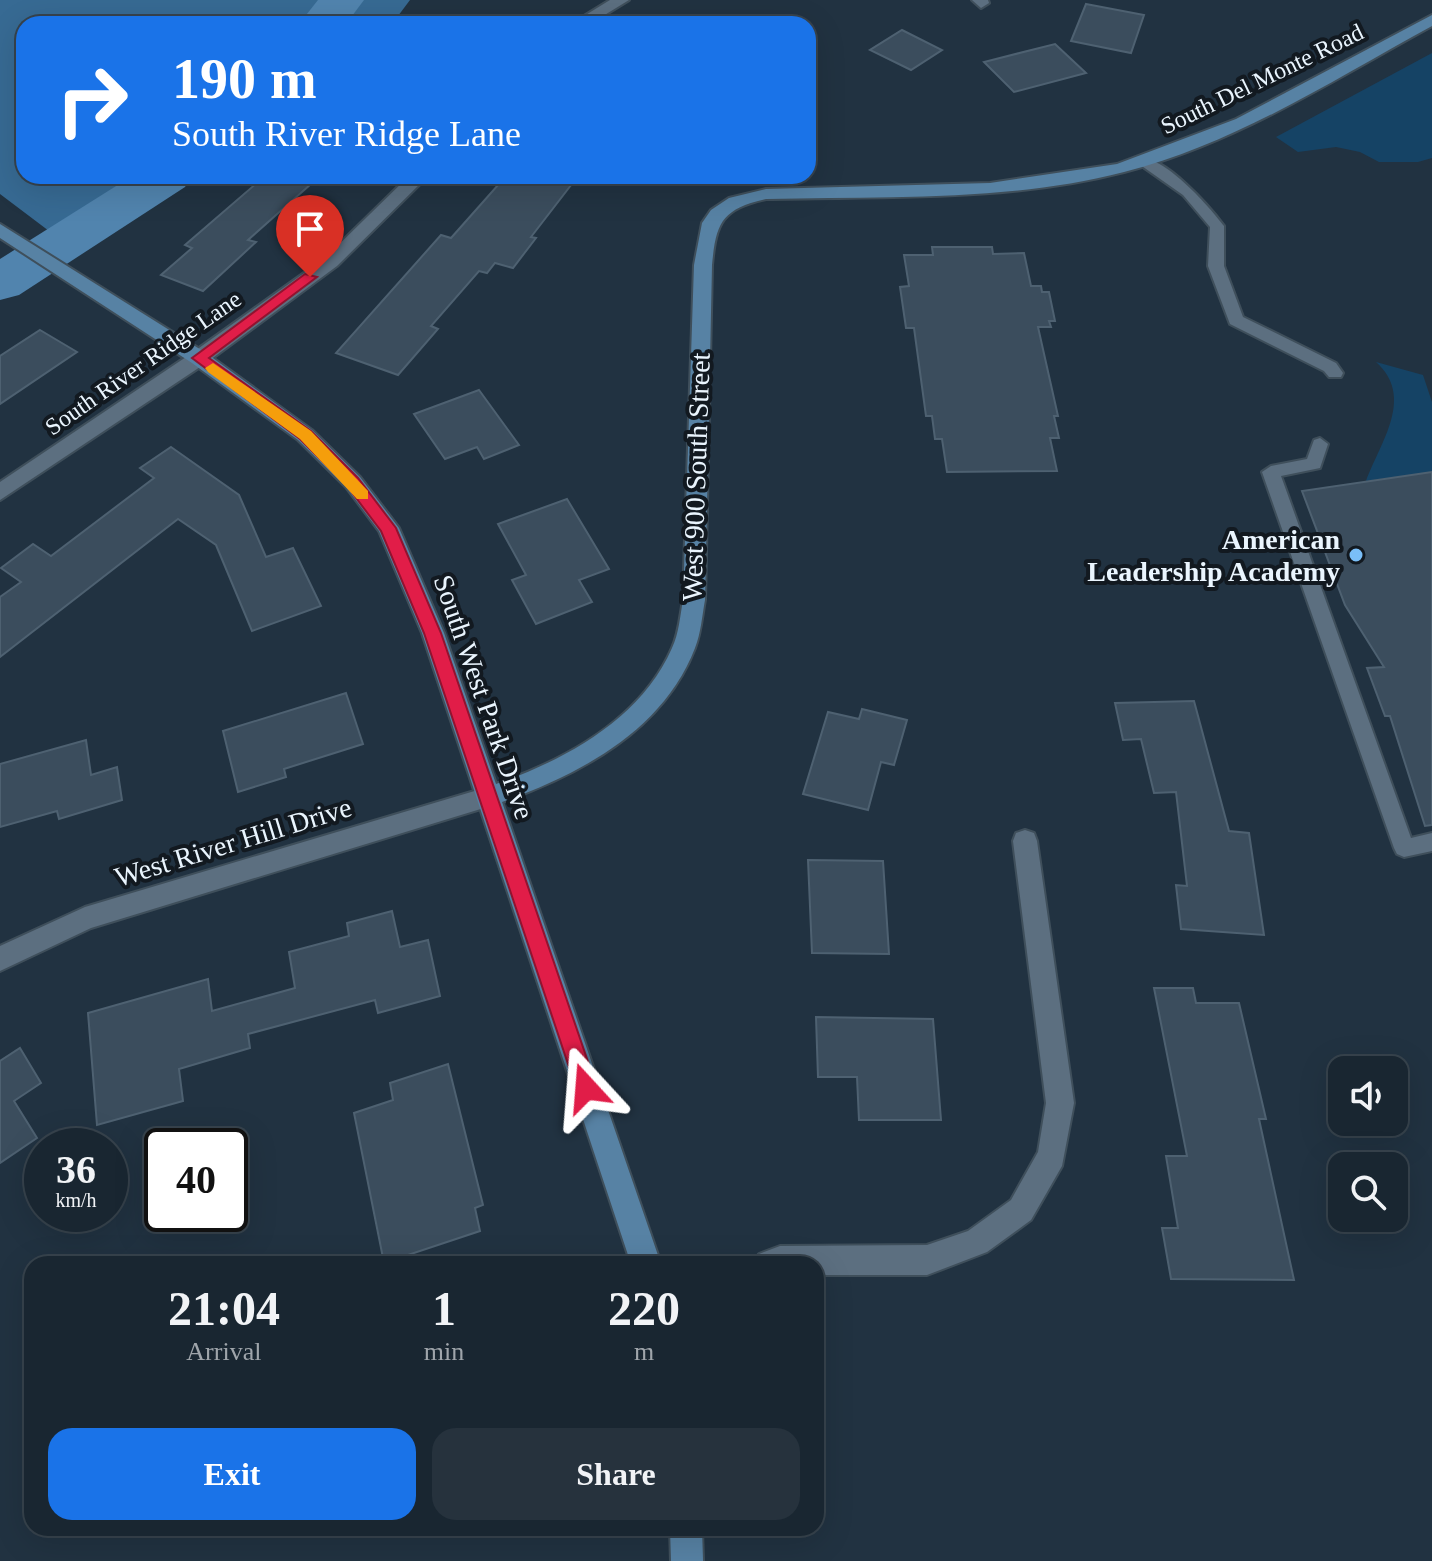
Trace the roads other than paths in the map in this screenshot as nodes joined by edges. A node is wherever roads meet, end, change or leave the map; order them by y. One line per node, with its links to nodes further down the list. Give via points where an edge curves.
1 (621, 0): 2 (street)
2 (593, 16)
3 (1432, 20): 4 (street, South Del Monte Road, via 1230,126)
4 (1144, 161): 6 (street, South Del Monte Road, via 1022,183 937,191 766,194); 9 (lane, via 1188,192 1217,226 1216,266 1236,320)
5 (411, 184): 8 (street, South River Ridge Lane, via 331,262)
6 (728, 204): 12 (street, West 900 South Street, via 717,211 705,234 694,600 682,652 652,698 595,750)
7 (0, 230): 8 (street, South West Park Drive)
8 (199, 358): 11 (street, South River Ridge Lane); 12 (street, South West Park Drive, via 305,435 353,482 388,528 433,633)
9 (1335, 373)
10 (1320, 444): 14 (lane, via 1314,464 1271,472 1404,848)
11 (0, 492)
12 (488, 797): 15 (street, West River Hill Drive, via 85,918); 16 (street, South West Park Drive)
13 (1025, 841): 17 (street, via 1060,1103 1052,1156 1021,1210 977,1242 927,1260)
14 (1432, 842)
15 (0, 959)
16 (643, 1256)
17 (824, 1263)
18 (686, 1536): 19 (street)
19 (687, 1561)

